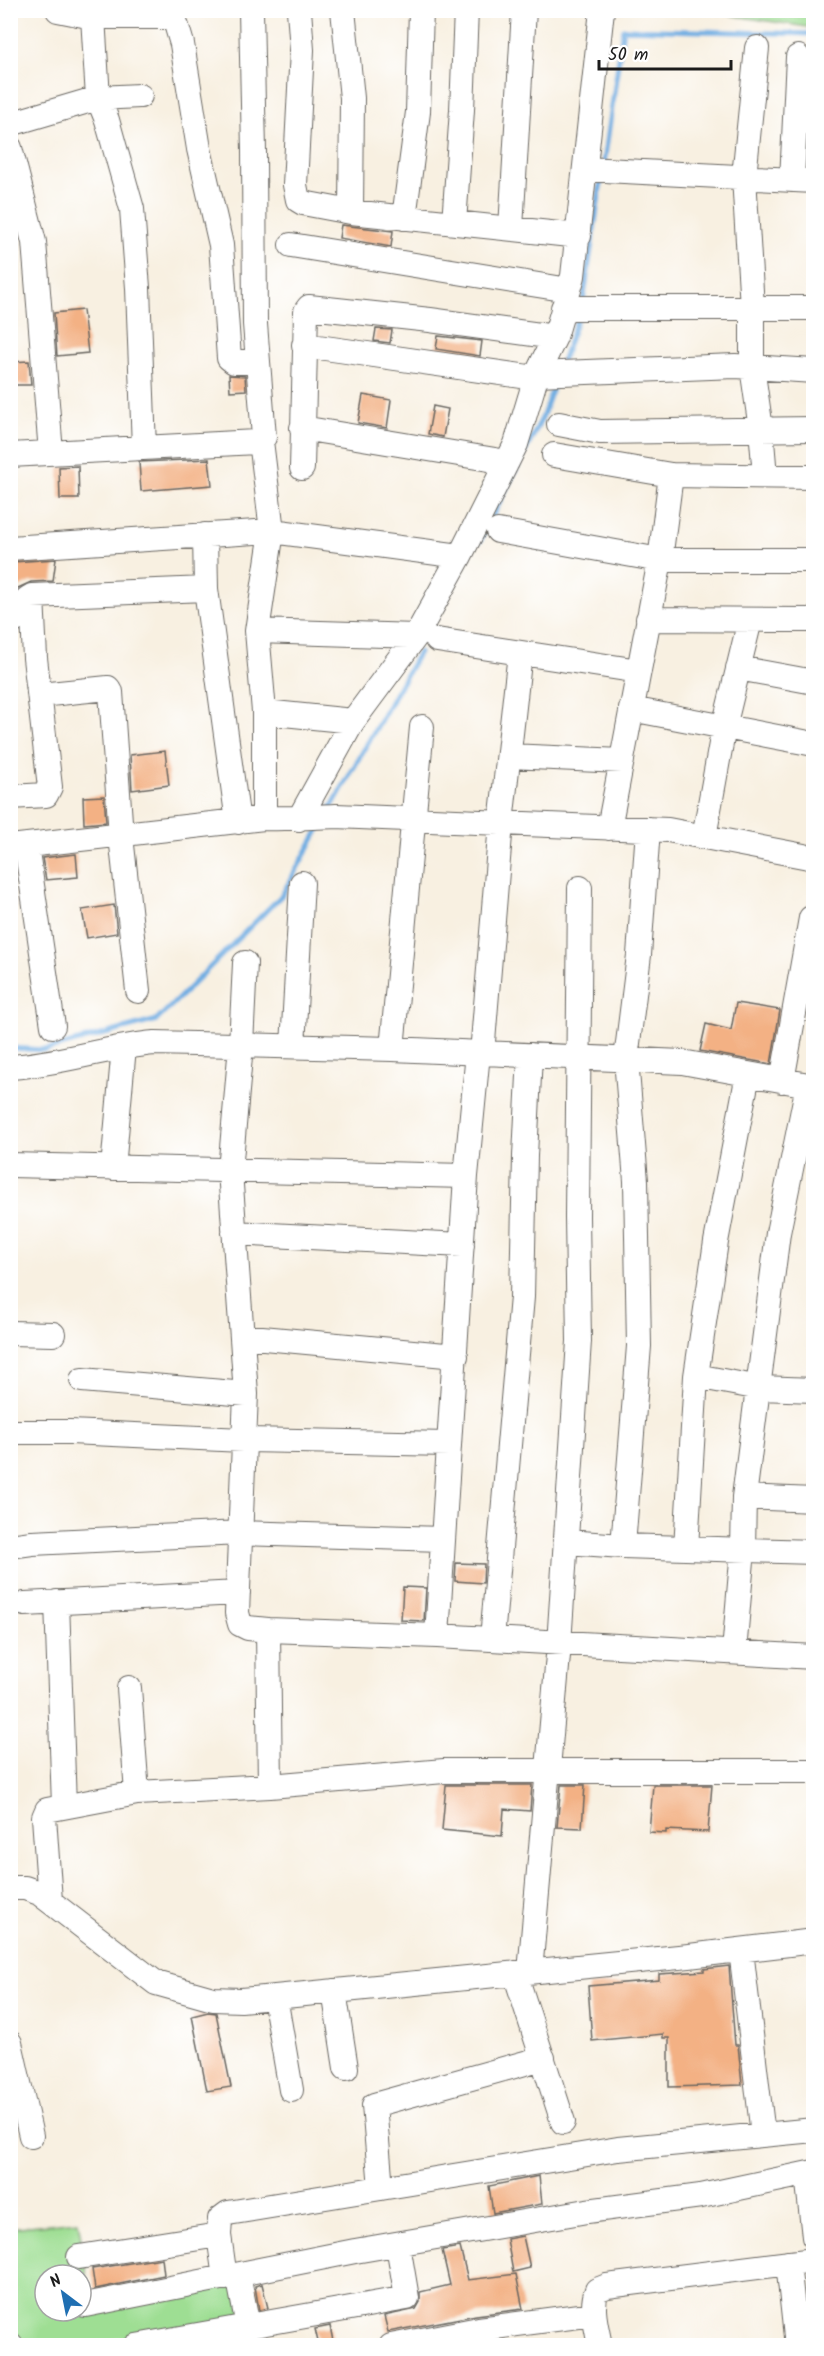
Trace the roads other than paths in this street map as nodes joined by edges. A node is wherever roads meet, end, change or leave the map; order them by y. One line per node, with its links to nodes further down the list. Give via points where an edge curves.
1 (58, 10): 10 (street)
2 (251, 10): 31 (street)
3 (299, 10): 20 (street, via 302,50 297,200)
4 (343, 10): 20 (street, via 352,98)
5 (421, 10): 21 (street, via 418,112)
6 (466, 10): 22 (street)
7 (524, 10): 23 (street)
8 (602, 10): 17 (street)
9 (173, 14): 10 (street); 31 (street, via 221,244 230,358 234,362)
10 (93, 17): 14 (street)
11 (757, 48): 18 (street)
12 (798, 57): 19 (street)
13 (140, 96): 14 (street)
14 (98, 98): 15 (street); 40 (street, via 132,209)
15 (10, 124)
16 (10, 148): 41 (street, via 34,242)
17 (597, 169): 18 (street); 24 (street)
18 (744, 177): 19 (street); 27 (street)
19 (803, 181)
20 (351, 212): 21 (street)
21 (404, 218): 22 (street)
22 (454, 223): 23 (street)
23 (511, 228): 24 (street)
24 (579, 236): 26 (street)
25 (291, 245): 26 (street)
26 (573, 303): 27 (street); 29 (street)
27 (752, 307): 28 (street); 32 (street)
28 (813, 308)
29 (555, 337): 30 (street, via 309,307); 34 (street)
30 (304, 345): 34 (street); 36 (street)
31 (257, 362): 39 (street, via 264,432)
32 (752, 367): 33 (street); 34 (street); 37 (street)
33 (813, 371)
34 (545, 375): 44 (street)
35 (559, 424): 37 (street, via 600,432)
36 (302, 428): 44 (street); 45 (street)
37 (761, 429): 38 (street); 47 (street)
38 (813, 429)
39 (261, 441): 40 (street); 49 (street)
40 (144, 448): 41 (street)
41 (51, 453): 42 (street)
42 (10, 455)
43 (554, 455): 46 (street)
44 (507, 462): 53 (street)
45 (302, 468)
46 (671, 475): 47 (street); 54 (street)
47 (765, 476): 48 (street)
48 (813, 477)
49 (272, 531): 51 (street); 53 (street); 62 (street)
50 (498, 531): 54 (street)
51 (205, 535): 52 (street); 56 (street)
52 (10, 548)
53 (460, 556): 63 (street)
54 (660, 560): 55 (street); 58 (street)
55 (813, 560)
56 (206, 589): 57 (street); 81 (street)
57 (32, 596): 61 (street, via 21,604 16,620); 68 (street)
58 (648, 619): 59 (street); 66 (street)
59 (750, 620): 60 (street); 65 (street)
60 (813, 620)
61 (10, 624)
62 (257, 631): 63 (street); 70 (street)
63 (426, 638): 64 (street); 71 (street)
64 (520, 653): 66 (street); 75 (street)
65 (738, 668): 67 (street); 73 (street)
66 (639, 670): 69 (street)
67 (813, 682)
68 (40, 695): 77 (street, via 49,792); 85 (street, via 108,688 111,692)
69 (631, 709): 73 (street); 76 (street)
70 (264, 712): 71 (street); 78 (street)
71 (353, 721): 79 (street)
72 (422, 726): 80 (street)
73 (724, 727): 74 (street); 86 (street)
74 (813, 744)
75 (509, 756): 76 (street); 82 (street)
76 (622, 761): 83 (street)
77 (10, 796)
78 (264, 818): 79 (street); 81 (street)
79 (305, 818): 80 (street)
80 (412, 820): 82 (street); 98 (street)
81 (238, 822): 85 (street)
82 (501, 823): 83 (street); 99 (street)
83 (609, 828): 84 (street)
84 (648, 829): 86 (street); 102 (street, via 639,955)
85 (121, 836): 87 (street); 93 (street)
86 (704, 837): 88 (street)
87 (18, 846): 94 (street)
88 (813, 858)
89 (302, 883): 96 (street)
90 (580, 888): 101 (street)
91 (811, 918): 106 (street)
92 (245, 963): 95 (street)
93 (138, 991)
94 (53, 1026)
95 (241, 1045): 96 (street); 97 (street, via 155,1043); 110 (street)
96 (293, 1046): 98 (street)
97 (124, 1047): 103 (street); 109 (street)
98 (392, 1049): 99 (street)
99 (482, 1054): 100 (street); 111 (street, via 478,1053)
100 (530, 1056): 101 (street); 141 (street, via 522,1297)
101 (578, 1057): 102 (street); 130 (street, via 579,1341)
102 (626, 1059): 104 (street, via 682,1062); 132 (street, via 636,1181 639,1346)
103 (11, 1067): 105 (street)
104 (748, 1074): 106 (street); 118 (street, via 716,1242)
105 (10, 1079)
106 (782, 1081): 107 (street)
107 (811, 1086): 120 (street, via 778,1233)
108 (10, 1165): 109 (street)
109 (113, 1168): 110 (street)
110 (230, 1171): 111 (street); 112 (street)
111 (466, 1176): 113 (street)
112 (234, 1233): 113 (street); 116 (street)
113 (462, 1245): 117 (street)
114 (10, 1333): 115 (street)
115 (53, 1334)
116 (242, 1336): 117 (street); 122 (street)
117 (456, 1356): 125 (street)
118 (696, 1376): 120 (street); 133 (street)
119 (82, 1380): 122 (street)
120 (756, 1388): 121 (street); 126 (street)
121 (813, 1390)
122 (246, 1394): 124 (street)
123 (10, 1432): 124 (street)
124 (243, 1440): 125 (street); 128 (street)
125 (449, 1444): 129 (street)
126 (744, 1497): 127 (street); 134 (street)
127 (813, 1500)
128 (240, 1533): 129 (street); 131 (street); 136 (street)
129 (443, 1539): 140 (street)
130 (566, 1542): 132 (street); 142 (street)
131 (10, 1546)
132 (623, 1546): 133 (street)
133 (686, 1548): 134 (street)
134 (743, 1549): 135 (street); 143 (street)
135 (813, 1552)
136 (238, 1593): 137 (street); 139 (street, via 240,1624)
137 (57, 1602): 138 (street); 150 (street)
138 (25, 1604)
139 (268, 1630): 140 (street); 148 (street)
140 (437, 1636): 141 (street)
141 (492, 1639): 142 (street)
142 (560, 1644): 143 (street); 146 (street)
143 (734, 1652): 144 (street)
144 (813, 1657)
145 (129, 1688): 149 (street)
146 (548, 1770): 147 (street); 148 (street, via 444,1771); 155 (street)
147 (813, 1771)
148 (270, 1786): 149 (street)
149 (137, 1793): 150 (street)
150 (64, 1806): 152 (street, via 47,1810 44,1817)
151 (10, 1888): 152 (street, via 25,1888)
152 (50, 1901): 157 (street, via 156,1983 213,1999)
153 (813, 1941): 154 (street)
154 (741, 1950): 155 (street); 164 (street)
155 (523, 1972): 156 (street); 159 (street)
156 (334, 1991): 157 (street); 160 (street)
157 (275, 1997): 161 (street)
158 (10, 2043): 165 (street)
159 (543, 2058): 162 (street); 167 (street, via 374,2105)
160 (346, 2068)
161 (291, 2090)
162 (563, 2122)
163 (813, 2130): 164 (street)
164 (763, 2135): 167 (street, via 618,2149)
165 (31, 2136)
166 (810, 2173): 169 (street); 170 (street, via 701,2196 587,2211)
167 (381, 2188): 168 (street, via 228,2213 220,2219)
168 (219, 2235): 171 (street); 174 (street)
169 (813, 2237)
170 (398, 2245): 174 (street); 177 (street, via 408,2298)
171 (79, 2257)
172 (813, 2260): 173 (street)
173 (788, 2263): 176 (street, via 607,2286 597,2290); 179 (street)
174 (231, 2277): 175 (street); 177 (street)
175 (93, 2303)
176 (594, 2314): 181 (street, via 479,2329); 182 (street)
177 (248, 2326): 180 (street)
178 (813, 2343): 179 (street)
179 (796, 2345)
180 (136, 2346)
181 (391, 2346)
182 (600, 2346)

